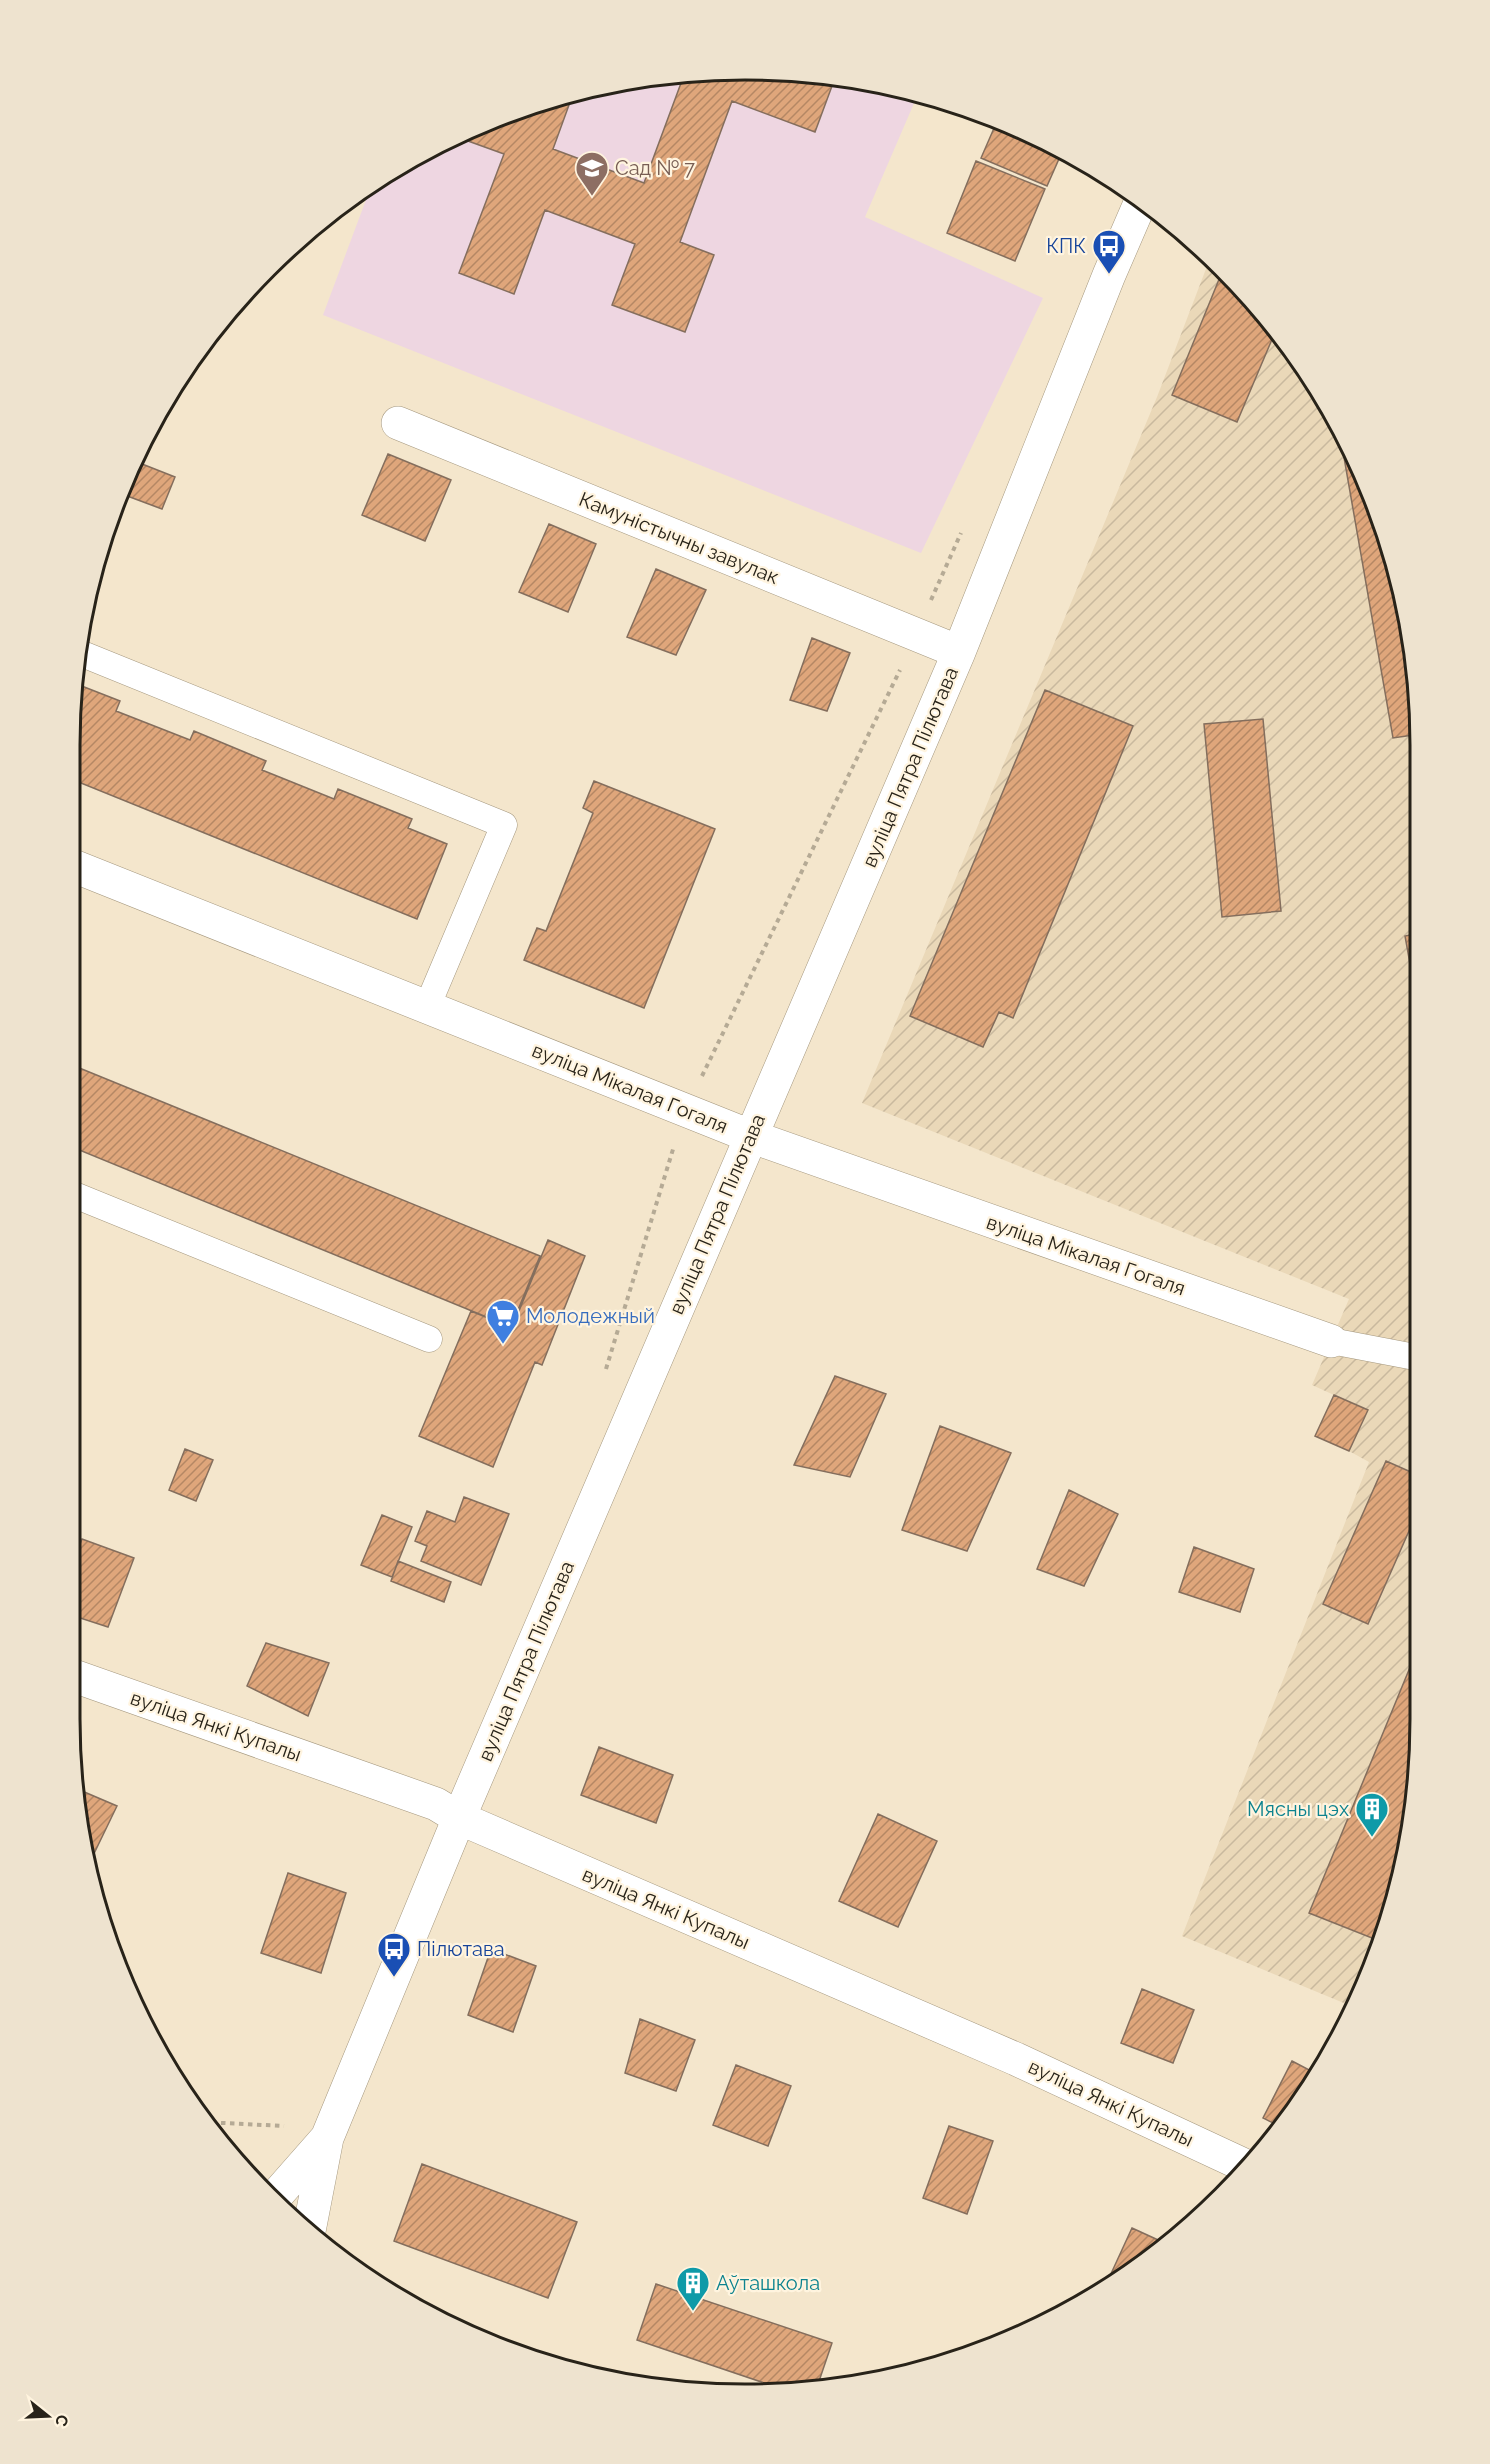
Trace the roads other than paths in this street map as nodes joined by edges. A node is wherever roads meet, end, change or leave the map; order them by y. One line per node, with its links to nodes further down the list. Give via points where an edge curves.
1 (1139, 209): 3 (street, вуліца Пятра Пілютава)
2 (398, 423): 3 (street, Камуністычны завулак)
3 (959, 652): 7 (street, вуліца Пятра Пілютава)
4 (86, 654): 6 (lane, via 504,825)
5 (79, 868): 6 (street, вуліца Мікалая Гогаля)
6 (427, 1007): 7 (street, вуліца Мікалая Гогаля)
7 (750, 1136): 10 (street, вуліца Мікалая Гогаля); 13 (street, вуліца Пятра Пілютава)
8 (79, 1197): 9 (lane)
9 (429, 1339)
10 (1330, 1341): 11 (lane)
11 (1411, 1356)
12 (79, 1678): 13 (street, вуліца Янкі Купалы, via 436,1804)
13 (459, 1818): 14 (street, вуліца Пятра Пілютава); 15 (street, вуліца Янкі Купалы, via 1016,2059)
14 (327, 2138): 16 (street); 17 (street, вуліца Пятра Пілютава)
15 (1240, 2163)
16 (278, 2194)
17 (311, 2223)

